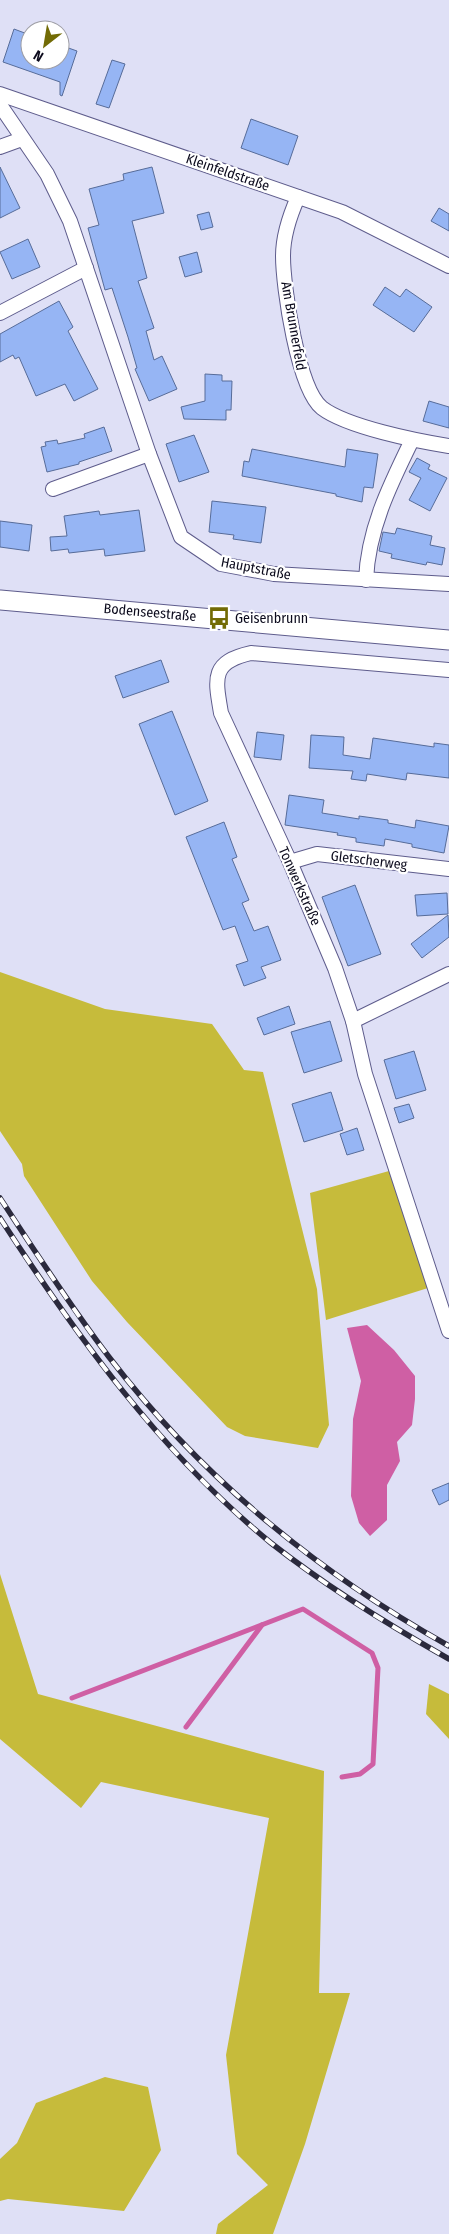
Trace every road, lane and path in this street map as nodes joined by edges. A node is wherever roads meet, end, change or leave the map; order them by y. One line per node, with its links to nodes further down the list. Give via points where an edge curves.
1 (0, 94): 5 (street, Kleinfeldstraße)
2 (0, 105): 3 (street, Hauptstraße)
3 (22, 139): 4 (street); 7 (street, Hauptstraße, via 47,174 70,220)
4 (0, 147)
5 (298, 197): 6 (street, Kleinfeldstraße, via 342,212); 9 (street, Am Brunnerfeld, via 283,255 296,346 311,395 322,407 339,417)
6 (449, 266)
7 (86, 268): 8 (street); 11 (street, Hauptstraße)
8 (0, 313)
9 (412, 440): 10 (street, Am Brunnerfeld); 13 (street, via 385,495 367,555)
10 (449, 446)
11 (149, 454): 12 (street); 13 (street, Hauptstraße, via 182,537 221,564 274,574)
12 (53, 489)
13 (366, 580): 14 (street, Hauptstraße)
14 (449, 584)
15 (0, 600): 16 (main road, Bodenseestraße)
16 (449, 640)
17 (449, 670): 18 (street, Tonwerkstraße, via 250,654 224,662 217,689 221,713)
18 (290, 862): 19 (street, Gletscherweg, via 317,854); 21 (street, Tonwerkstraße, via 335,968)
19 (449, 870)
20 (449, 974): 21 (street)
21 (353, 1020): 22 (street, Tonwerkstraße, via 365,1074)
22 (449, 1331)

